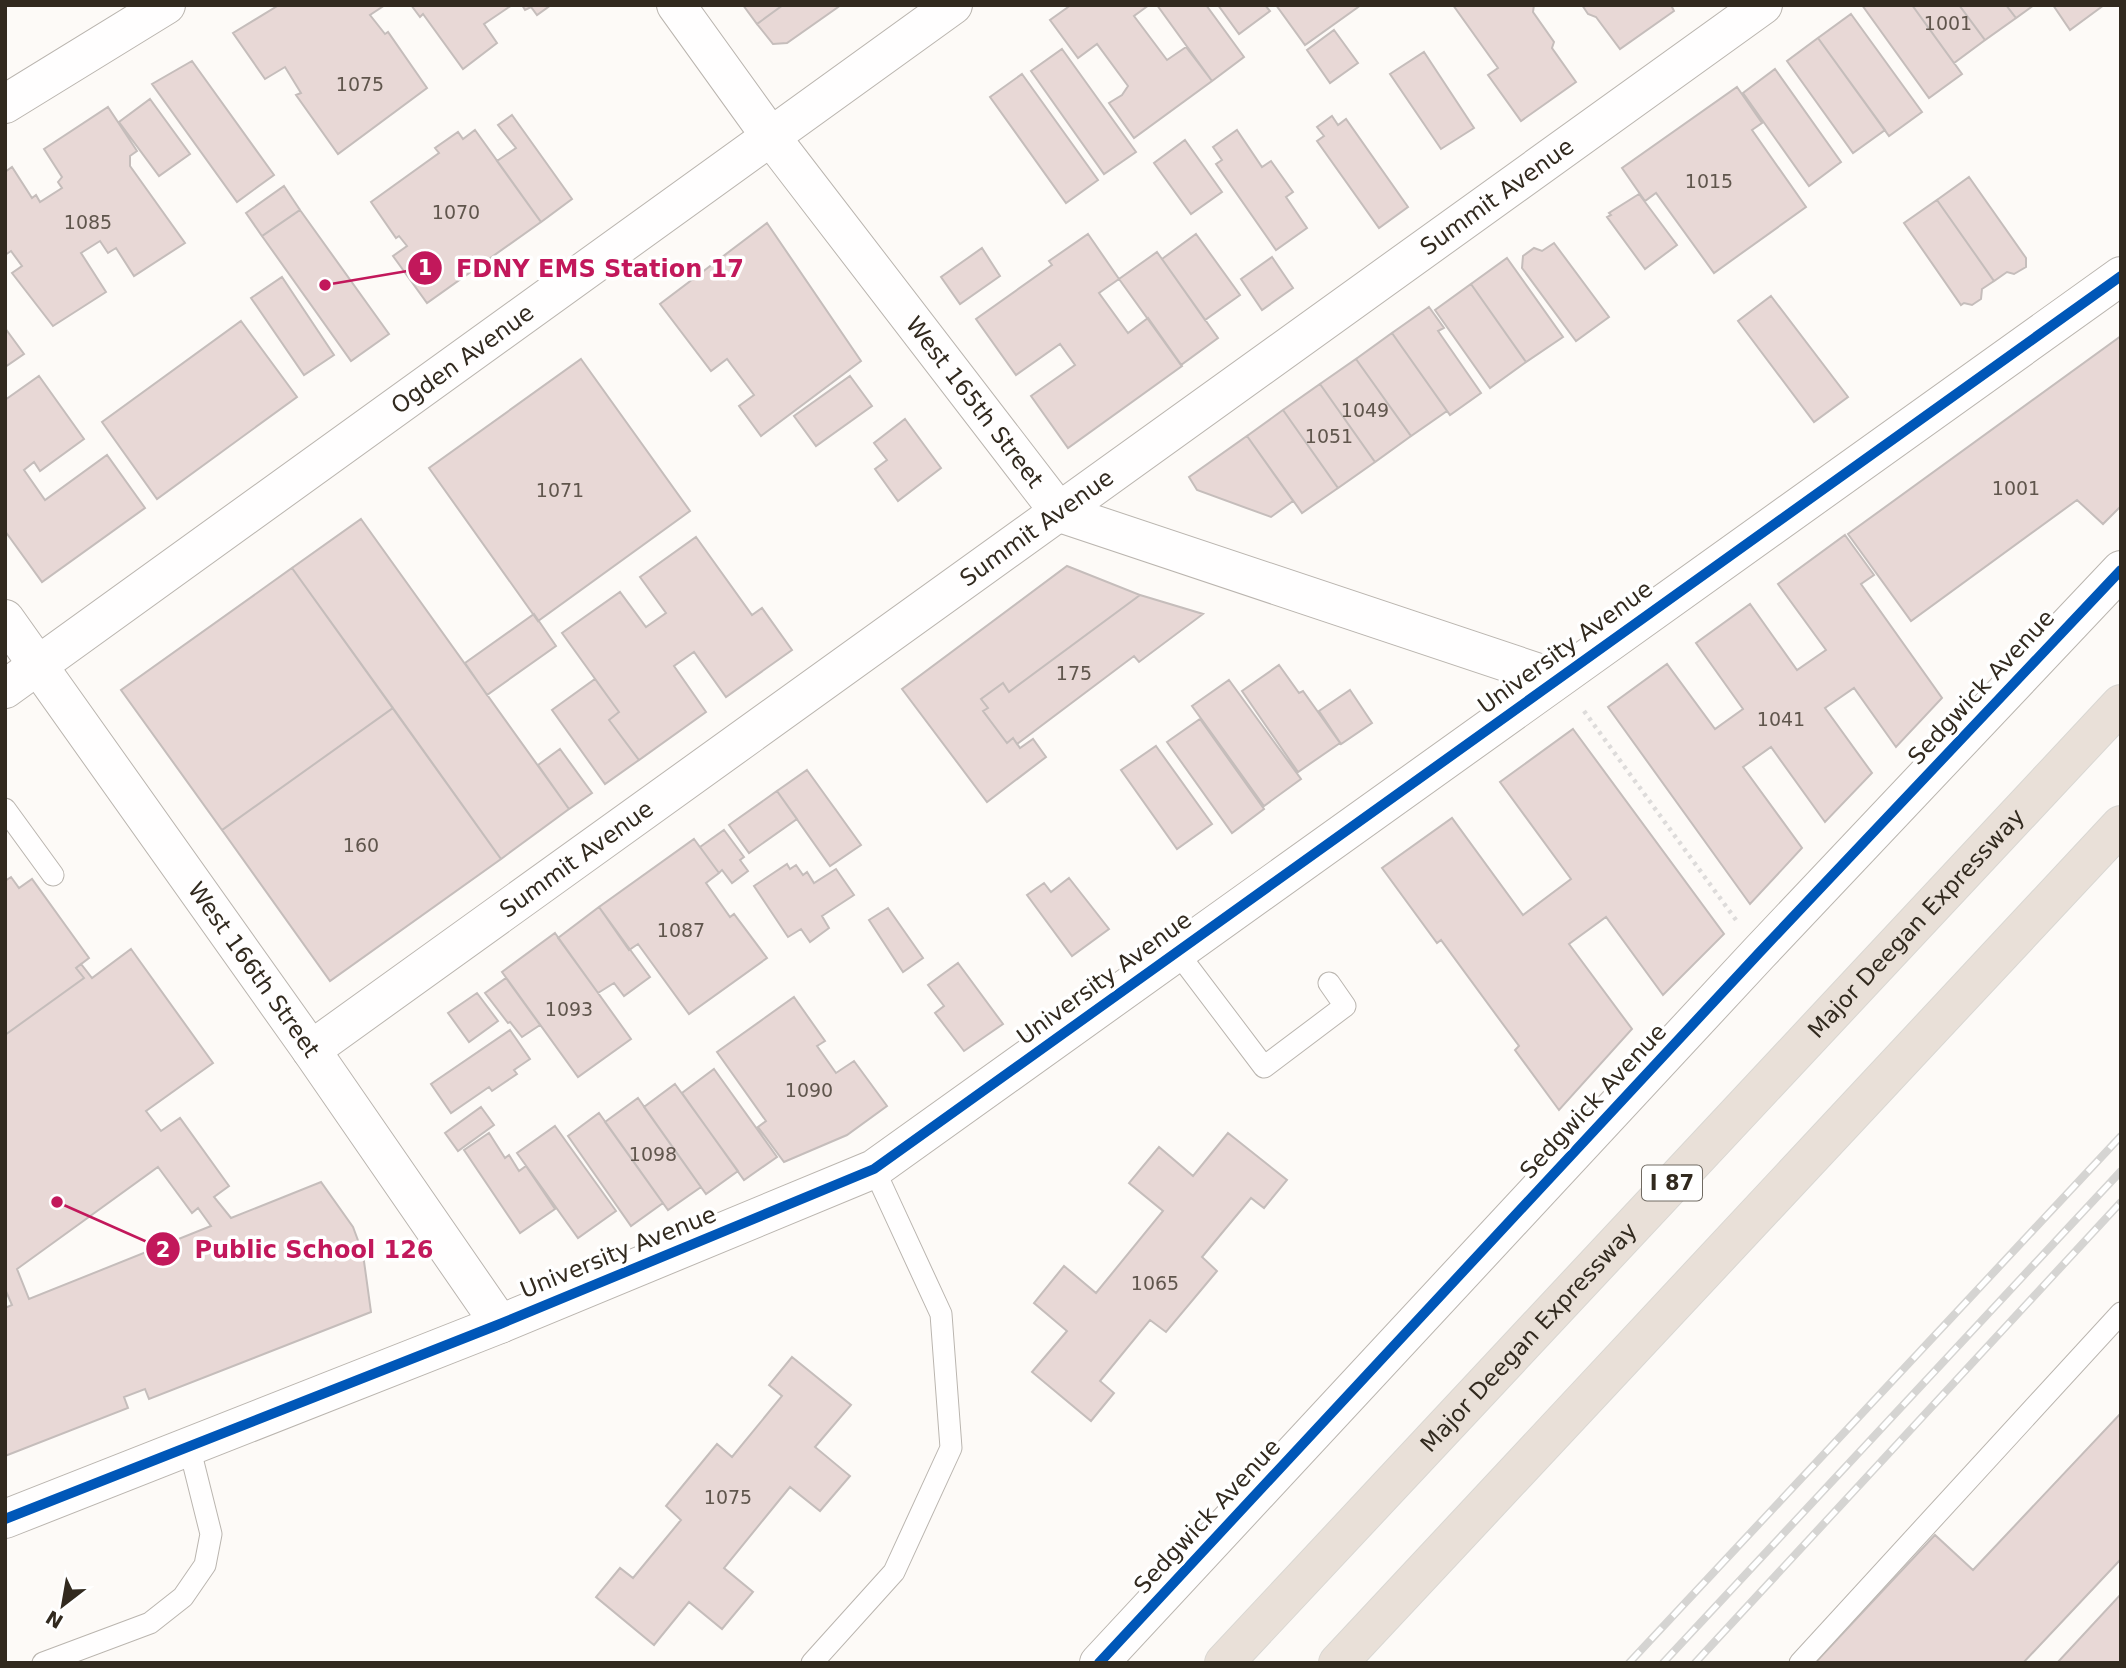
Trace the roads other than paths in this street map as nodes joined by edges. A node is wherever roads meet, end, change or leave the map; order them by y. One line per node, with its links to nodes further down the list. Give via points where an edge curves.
1 (166, 5): 5 (street)
2 (677, 5): 6 (street, West 165th Street)
3 (953, 5): 6 (street, Ogden Avenue)
4 (1763, 5): 8 (street, Summit Avenue)
5 (5, 104)
6 (771, 137): 8 (street, West 165th Street); 11 (street, Ogden Avenue)
7 (2121, 276): 12 (street, University Avenue)
8 (1060, 513): 12 (street); 20 (street, Summit Avenue)
9 (2121, 570): 28 (street, Sedgwick Avenue)
10 (5, 619): 11 (street, West 166th Street)
11 (38, 665): 13 (street, Ogden Avenue); 20 (street, West 166th Street)
12 (1557, 679): 18 (street, University Avenue)
13 (5, 689)
14 (2121, 704): 29 (highway, Major Deegan Expressway / I 87)
15 (5, 809): 17 (lane)
16 (2121, 825): 30 (highway)
17 (53, 875)
18 (1177, 952): 19 (lane, via 1264,1067 1345,1006); 21 (street, University Avenue)
19 (1329, 983)
20 (312, 1050): 23 (street, West 166th Street)
21 (874, 1169): 23 (street, University Avenue); 27 (lane, via 941,1314 951,1448 894,1572)
22 (2121, 1313): 31 (lane)
23 (500, 1324): 24 (street, University Avenue)
24 (189, 1446): 25 (street, University Avenue); 26 (lane, via 211,1534 205,1565 183,1597 150,1623)
25 (5, 1518)
26 (43, 1663)
27 (812, 1663)
28 (1099, 1663)
29 (1224, 1663)
30 (1338, 1663)
31 (1800, 1663)

